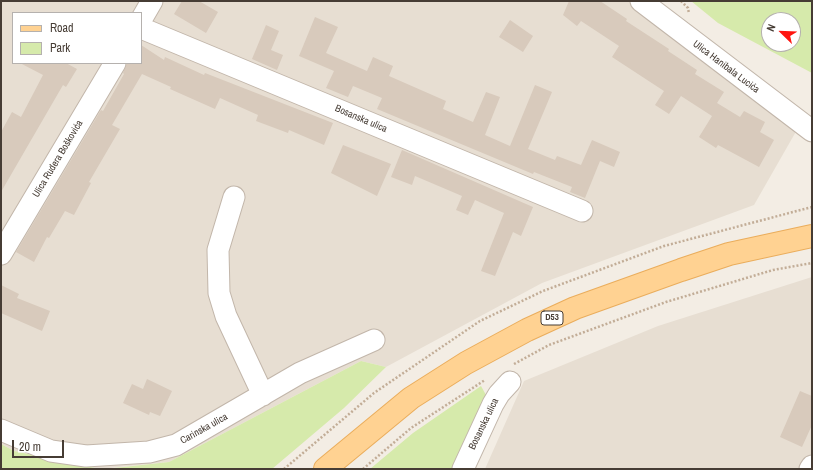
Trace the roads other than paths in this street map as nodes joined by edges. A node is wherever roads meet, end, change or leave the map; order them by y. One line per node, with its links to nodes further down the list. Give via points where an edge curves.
1 (152, 1): 3 (street)
2 (653, 4): 6 (street, Ulica Hanibala Lucića)
3 (142, 18)
4 (142, 28): 8 (street, Bosanska ulica)
5 (114, 64): 10 (street, Ulica Ruđera Boškovića)
6 (812, 131)
7 (234, 197): 13 (street, via 218,250 219,293 226,316)
8 (582, 211)
9 (812, 236): 16 (main road, D53, via 729,254 575,308 527,330 466,363 411,398)
10 (1, 254)
11 (374, 340): 13 (street, Carinska ulica, via 300,373)
12 (510, 375): 17 (street, Bosanska ulica, via 493,404)
13 (263, 395): 14 (street, Carinska ulica, via 176,445 148,452 86,456 52,451)
14 (1, 430)
15 (812, 466): 18 (street)
16 (326, 469)
17 (463, 469)
18 (810, 469)

